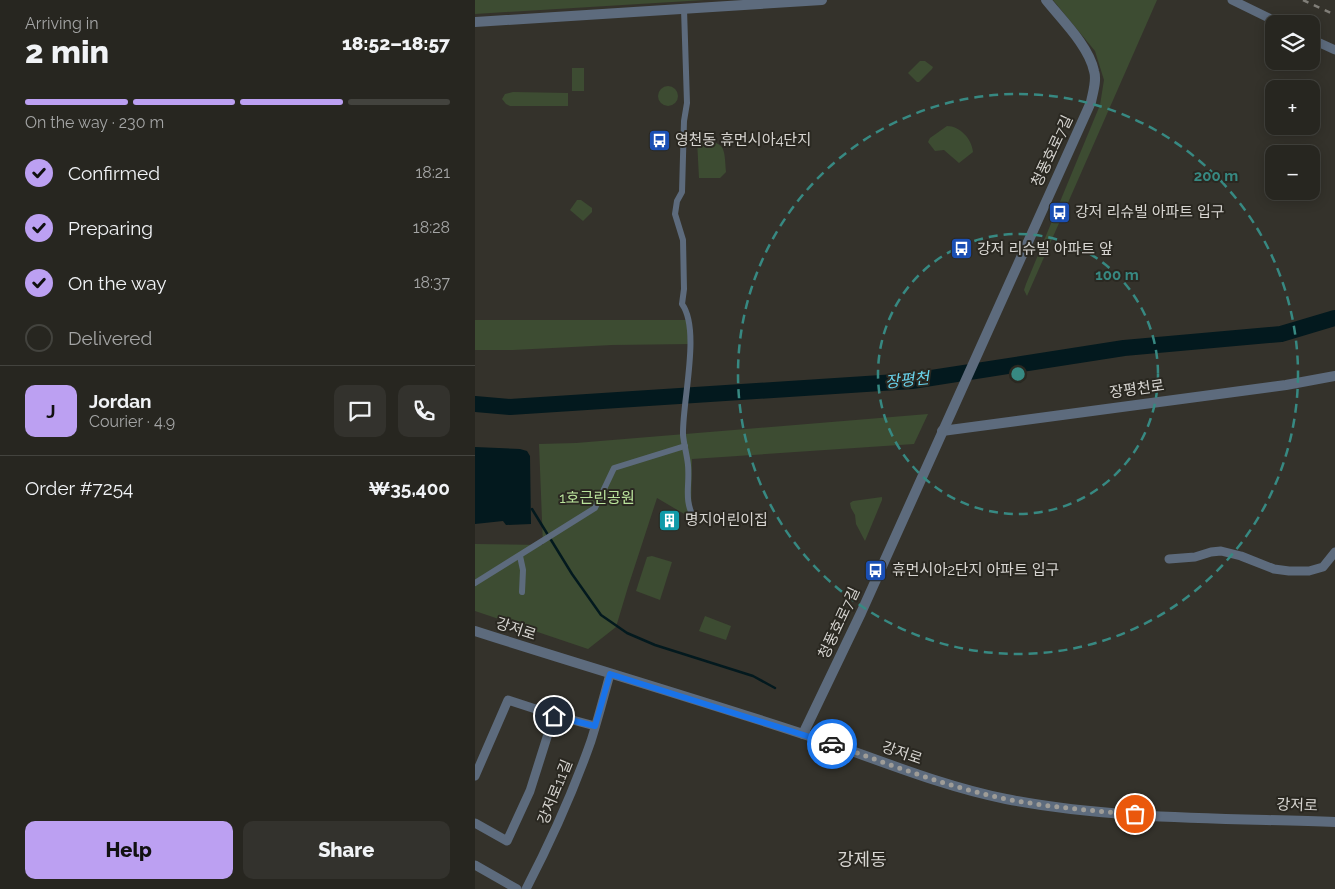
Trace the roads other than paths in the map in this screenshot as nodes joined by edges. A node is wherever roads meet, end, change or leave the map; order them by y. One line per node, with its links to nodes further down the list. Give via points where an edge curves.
1 (822, 0): 4 (street)
2 (1046, 0): 10 (street, 청풍호로7길, via 1090,58 1095,72 1091,102)
3 (1232, 0): 5 (street)
4 (684, 10): 6 (street); 11 (street, via 687,103 683,192 677,201 675,214 683,240 682,304 687,311 690,344)
5 (1265, 16)
6 (475, 22)
7 (1320, 43): 8 (street)
8 (1335, 50)
9 (1335, 376): 10 (street, 장평천로)
10 (942, 431): 22 (street, 청풍호로7길)
11 (685, 446): 12 (street, via 687,501); 14 (street, via 614,468 595,508)
12 (695, 521)
13 (1335, 552): 15 (street, via 1323,567 1300,571 1274,569 1221,551)
14 (520, 556): 16 (street); 17 (street)
15 (1169, 559)
16 (475, 583)
17 (522, 592)
18 (475, 631): 19 (street, 강저로)
19 (610, 674): 21 (street, 강저로11길); 22 (street, 강저로)
20 (554, 716): 21 (street); 23 (street, via 508,700); 25 (street, via 530,791 507,842)
21 (595, 726): 28 (street, 강저로11길, via 560,818)
22 (803, 734): 24 (street, 강저로, via 962,788 1053,807 1154,815)
23 (475, 776)
24 (1335, 822)
25 (475, 823)
26 (475, 865): 27 (street)
27 (517, 889)
28 (526, 889)

